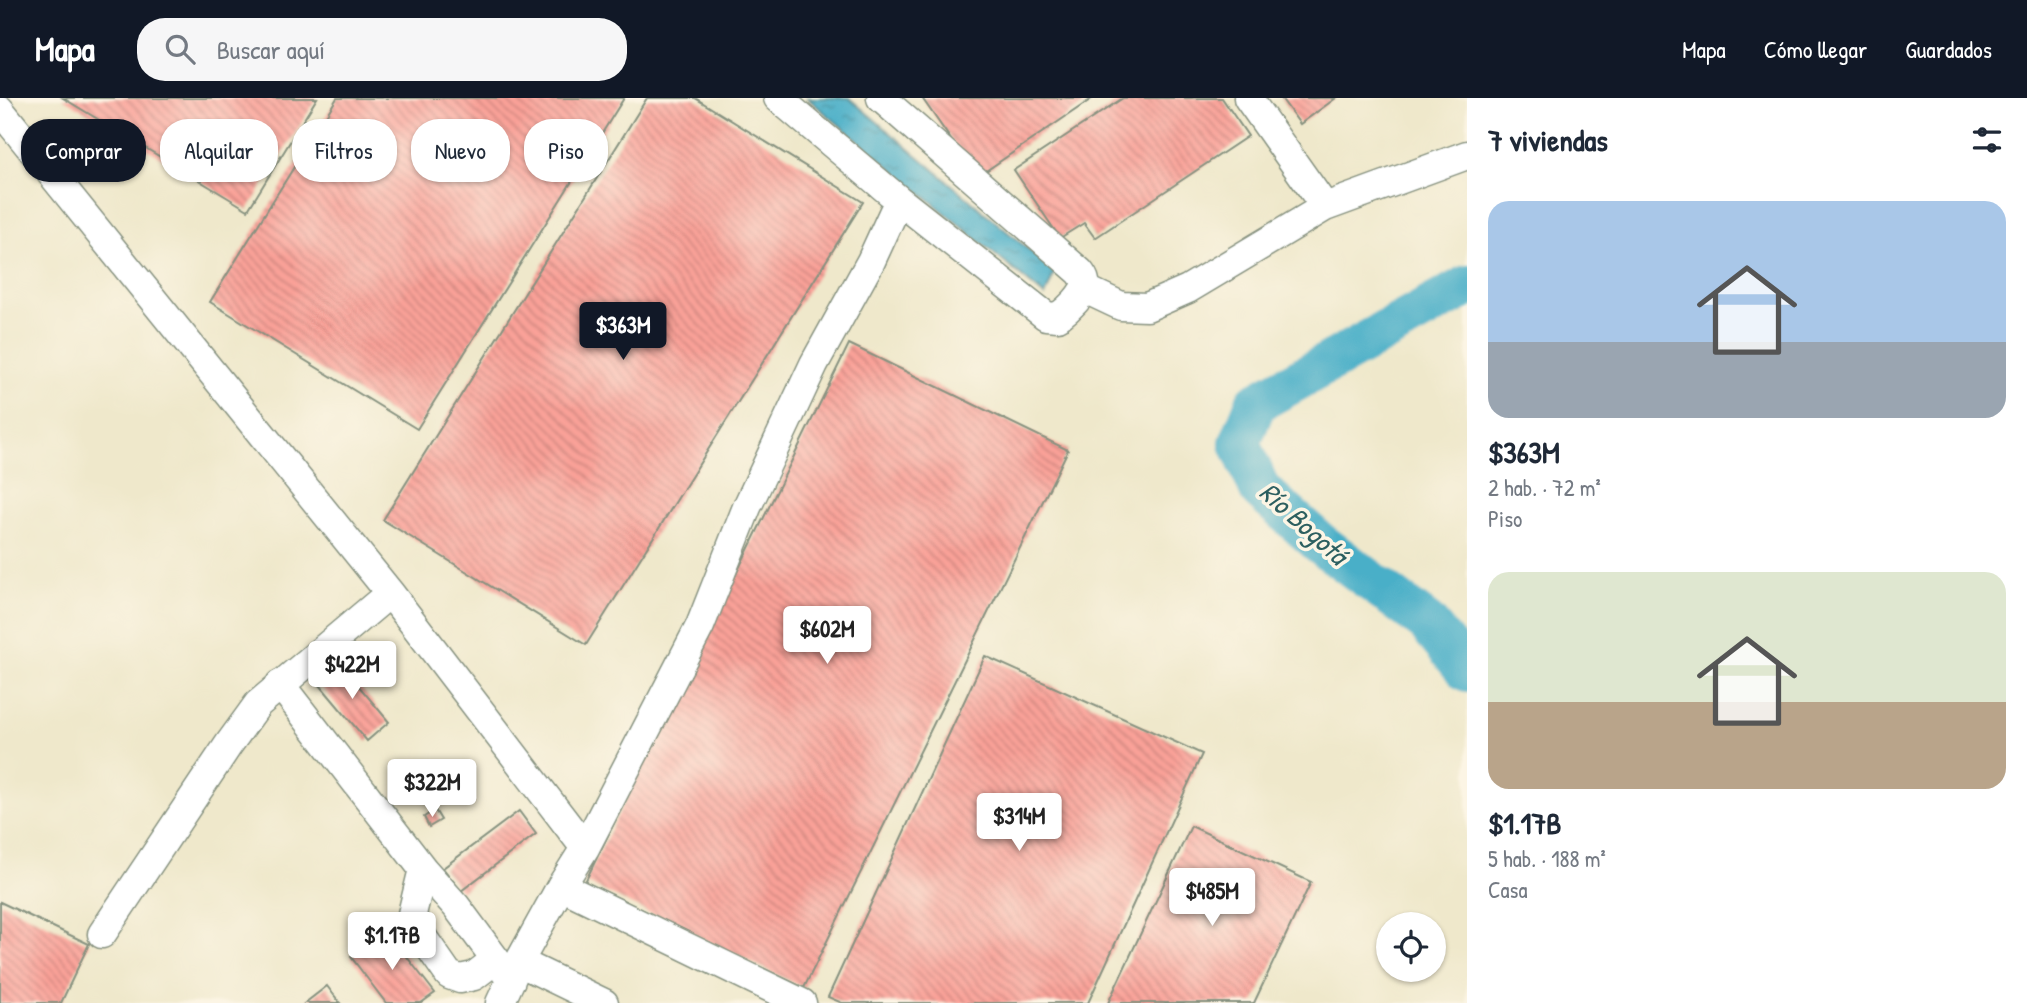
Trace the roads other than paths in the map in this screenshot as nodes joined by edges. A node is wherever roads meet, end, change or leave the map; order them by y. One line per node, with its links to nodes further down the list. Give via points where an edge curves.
1 (778, 98): 6 (lane)
2 (881, 98): 8 (lane, via 1080,272)
3 (1248, 98): 7 (lane)
4 (0, 110): 9 (lane)
5 (1467, 155): 7 (lane)
6 (899, 200): 8 (lane, via 1046,316 1058,317); 11 (lane, via 747,506 700,626)
7 (1325, 206): 8 (lane, via 1188,289 1147,307 1121,306)
8 (1085, 289)
9 (390, 593): 10 (lane); 11 (lane)
10 (280, 684): 12 (lane); 14 (lane, via 246,720)
11 (585, 848): 13 (lane)
12 (423, 869): 15 (lane); 15 (lane, via 412,914 417,929 449,975 460,979)
13 (561, 886): 15 (lane); 17 (lane)
14 (102, 934)
15 (506, 976): 16 (lane)
16 (604, 1003)
17 (802, 1003)

